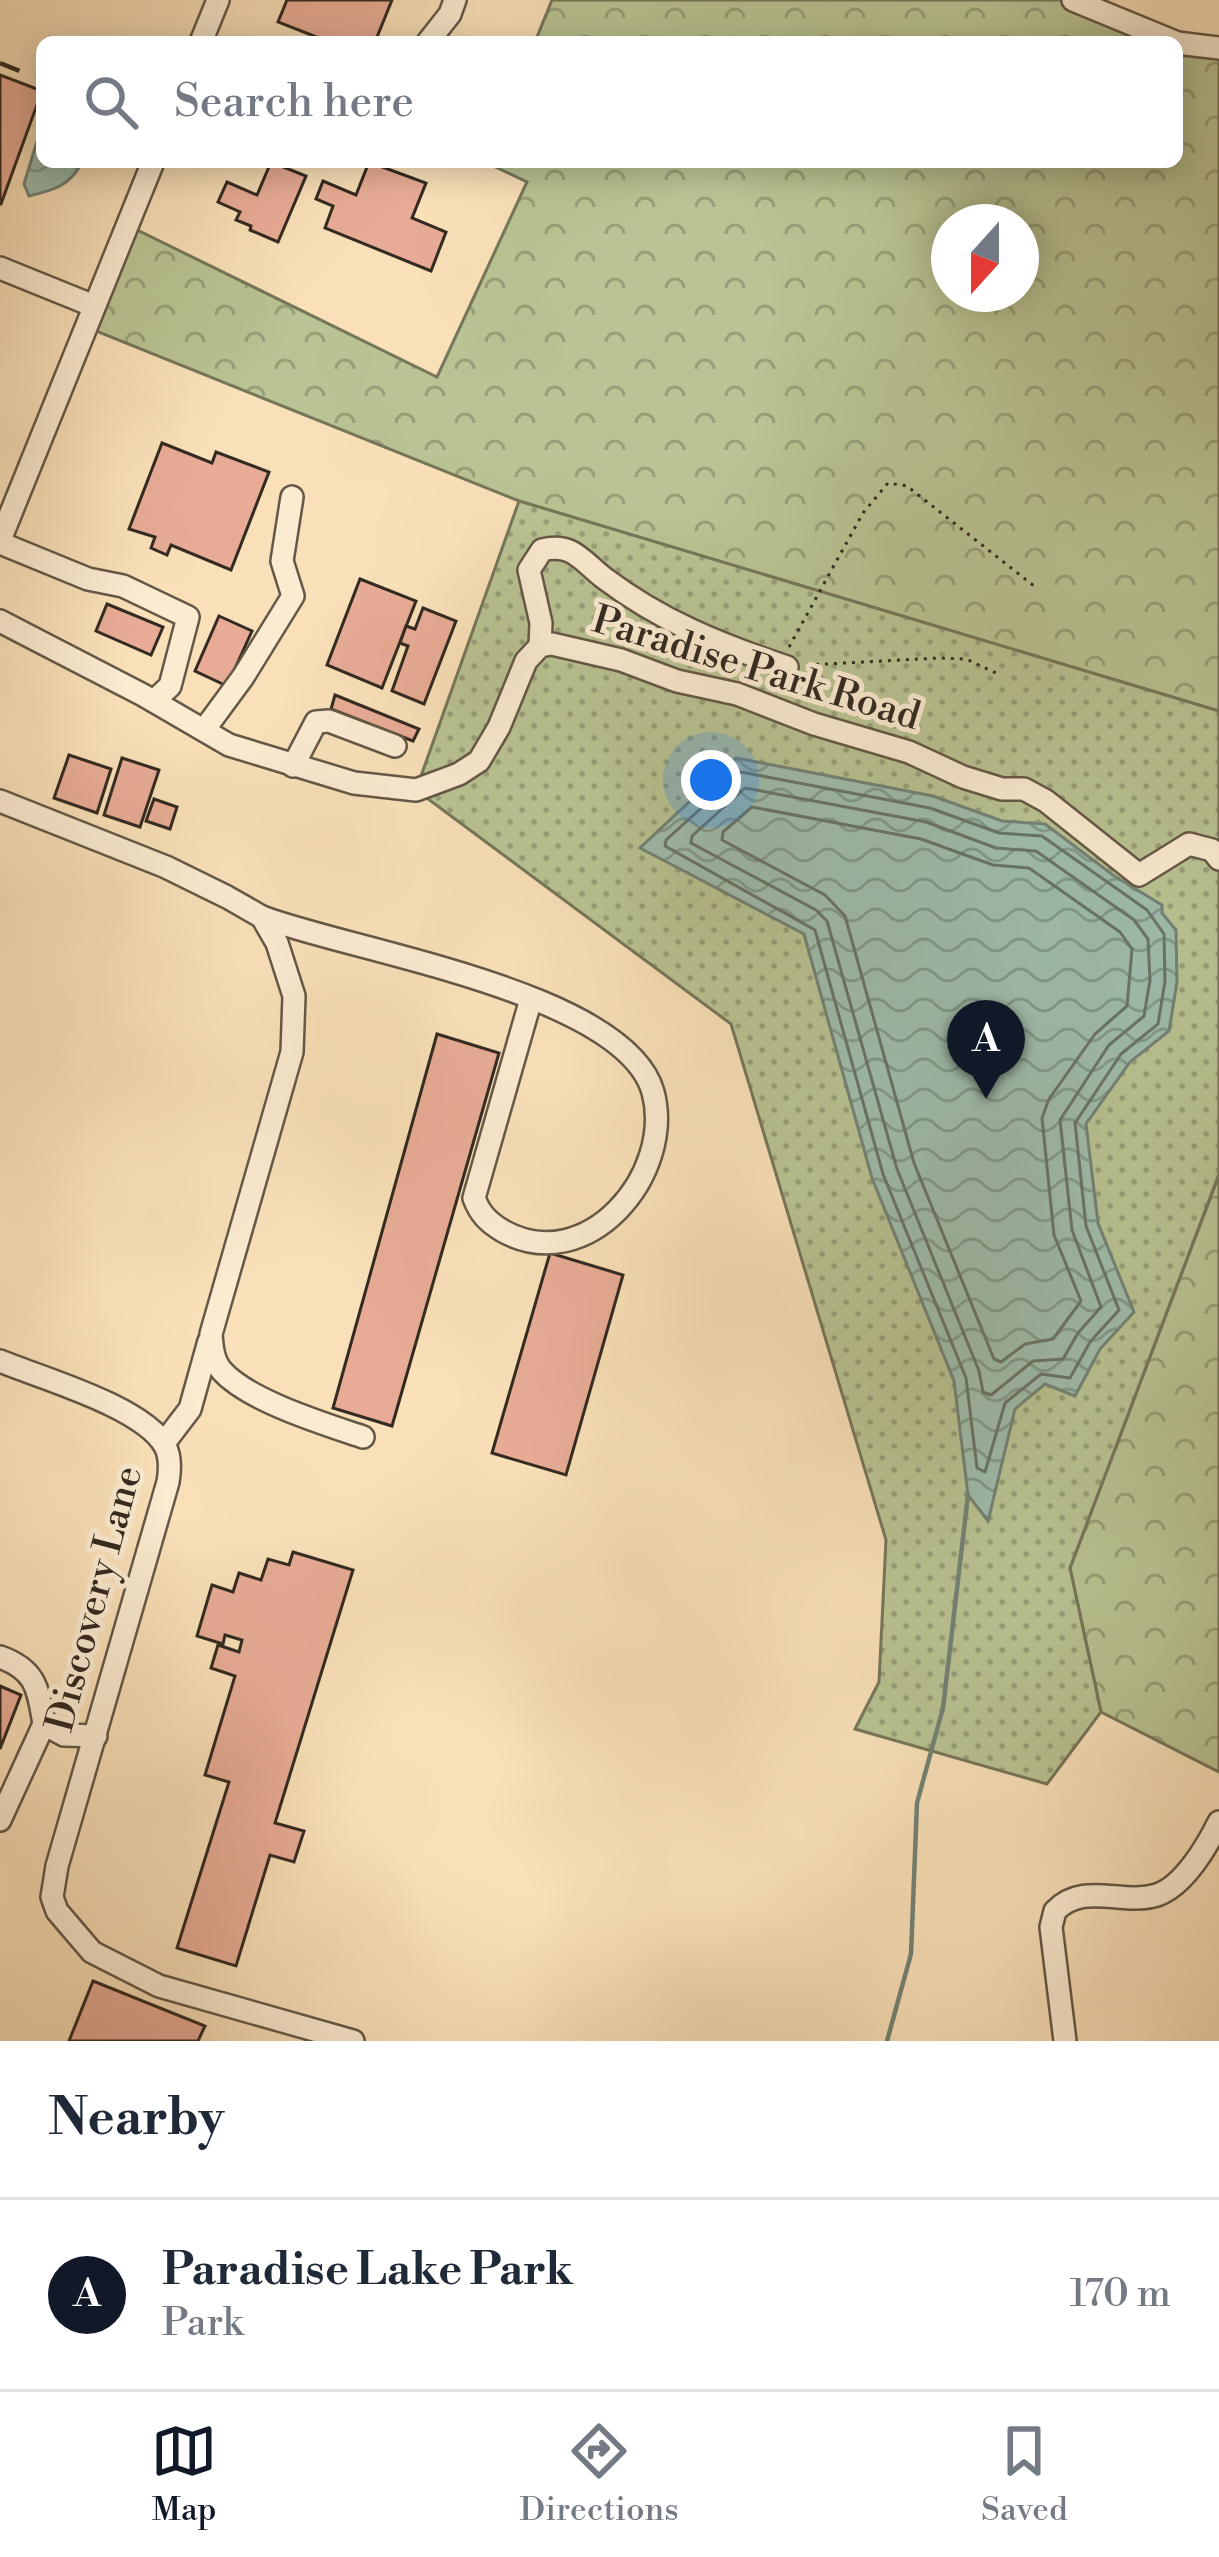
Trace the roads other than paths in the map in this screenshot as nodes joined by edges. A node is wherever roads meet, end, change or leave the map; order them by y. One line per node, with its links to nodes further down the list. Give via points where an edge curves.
1 (218, 0): 4 (street)
2 (454, 0): 5 (street)
3 (1073, 0): 6 (street)
4 (210, 36)
5 (433, 36)
6 (1161, 36)
7 (1183, 43): 8 (street)
8 (1219, 48)
9 (151, 168): 11 (street)
10 (0, 268): 11 (street)
11 (94, 306): 13 (street)
12 (292, 497): 19 (street, via 282,561 292,596)
13 (8, 500): 14 (street)
14 (0, 541): 18 (street, via 188,617 170,686)
15 (0, 622): 18 (street, Paradise Park Road)
16 (540, 646): 17 (street, via 529,569 542,550 558,546 669,622); 21 (street, Paradise Park Road, via 487,751 459,775 416,790); 23 (street, Paradise Park Road, via 737,694 963,777 1024,789 1139,875 1190,844)
17 (783, 665)
18 (154, 701): 19 (street, Paradise Park Road)
19 (204, 730): 21 (street, Paradise Park Road)
20 (395, 746): 21 (street, via 316,722)
21 (293, 766)
22 (0, 801): 24 (street, via 166,867)
23 (1219, 859)
24 (262, 917): 25 (street); 26 (street, via 294,996 292,1052)
25 (531, 999): 25 (street, via 598,1029 639,1064 657,1118 644,1174 624,1208 550,1244 495,1227 475,1198)
26 (211, 1334): 28 (street, via 216,1362 234,1381); 29 (street, via 190,1409)
27 (0, 1361): 29 (street, Discovery Lane, via 135,1417)
28 (363, 1436)
29 (164, 1443): 32 (street, Discovery Lane, via 168,1482)
30 (0, 1658): 31 (street, via 32,1674)
31 (44, 1724): 32 (street, via 64,1735); 33 (street)
32 (96, 1736): 35 (street, Discovery Lane, via 52,1898 77,1938 159,1986)
33 (0, 1820)
34 (1219, 1822): 36 (street, via 1168,1889 1143,1897 1078,1896 1054,1911)
35 (353, 2041)
36 (1066, 2041)

